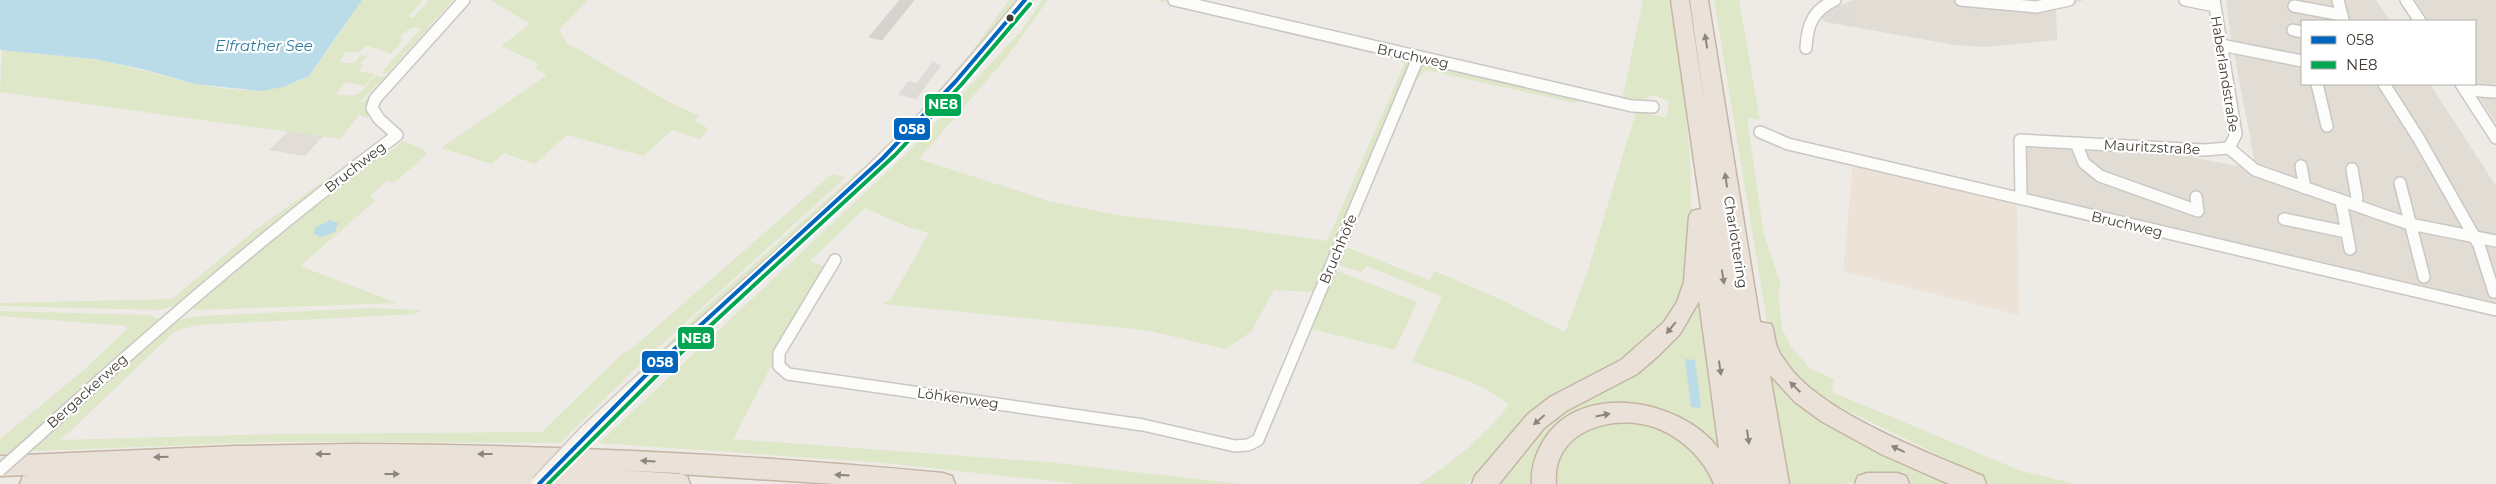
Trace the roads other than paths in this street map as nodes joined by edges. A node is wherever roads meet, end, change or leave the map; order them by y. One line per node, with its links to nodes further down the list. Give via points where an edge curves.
1 (464, 0): 51 (street, Bruchweg, via 375,99 372,108 379,120 397,135 268,233)
2 (1025, 0): 57 (main road, bridge, via 971,66 895,146 588,432)
3 (1174, 0): 18 (street, Bruchweg)
4 (1680, 0): 20 (highway, Charlottering)
5 (1699, 0): 42 (highway, Charlottering, one-way to 5)
6 (1835, 0): 17 (street, via 1824,5 1808,23)
7 (1961, 0): 8 (street, via 2036,7)
8 (2069, 0)
9 (2185, 0): 12 (street)
10 (2338, 0): 14 (street)
11 (2406, 0): 15 (street)
12 (2215, 3): 16 (street, Haberlandstraße)
13 (2294, 6): 14 (street)
14 (2343, 18)
15 (2419, 20)
16 (2221, 45): 19 (street); 30 (street, Haberlandstraße, via 2236,134)
17 (1806, 48)
18 (1418, 58): 25 (street, Bruchweg, via 1632,106); 52 (street, Bruchhöfe)
19 (2301, 61)
20 (1690, 73): 39 (highway); 64 (highway, Charlottering, one-way to 64)
21 (2317, 85): 26 (street)
22 (2385, 85): 44 (street)
23 (2463, 87): 24 (street); 28 (street)
24 (2496, 92)
25 (1653, 107)
26 (2327, 126)
27 (1760, 132): 36 (street, Bruchweg, via 1788,144)
28 (2496, 138)
29 (2076, 143): 30 (street, Mauritzstraße, via 2204,150); 35 (street, via 2084,163 2100,176 2198,211); 36 (street, Mauritzstraße, via 2020,140)
30 (2229, 148): 34 (street, Haberlandstraße, via 2255,170)
31 (2301, 166): 34 (street)
32 (2352, 169): 38 (street, via 2357,198)
33 (2400, 183): 41 (street)
34 (2305, 188): 37 (street, Haberlandstraße)
35 (2196, 197)
36 (2021, 198): 50 (street, Bruchweg)
37 (2341, 201): 38 (street, Haberlandstraße); 43 (street)
38 (2355, 205): 41 (street, Haberlandstraße)
39 (1699, 216): 60 (highway, one-way to 60, via 1694,282 1687,305 1672,328 1629,366 1558,404 1536,421); 63 (highway, one-way to 63)
40 (2284, 219): 43 (street)
41 (2410, 224): 44 (street, Haberlandstraße); 48 (street)
42 (1733, 228): 54 (highway, one-way to 42, via 1833,417 1807,400 1784,378 1767,351 1752,266); 65 (highway, Charlottering)
43 (2346, 232): 46 (street)
44 (2473, 236): 45 (street, Haberlandstraße); 49 (street)
45 (2496, 241)
46 (2350, 249)
47 (835, 260): 52 (street, Löhkenweg, via 779,353 777,362 780,370 788,374 1143,425 1235,446 1248,446)
48 (2424, 277)
49 (2494, 292)
50 (2496, 310)
51 (174, 313): 55 (street, Bergackerweg, bridge)
52 (1258, 440)
53 (0, 466): 59 (highway, one-way to 53, via 706,464 505,454 128,458)
54 (1942, 469): 68 (highway); 69 (highway)
55 (0, 470)
56 (32, 484): 58 (highway, one-way to 58, via 343,474 514,475)
57 (539, 484)
58 (666, 484)
59 (943, 484)
60 (1484, 484)
61 (1544, 484): 62 (highway, one-way to 62, via 1549,452 1561,434 1588,418 1627,412 1657,418 1680,428 1712,456)
62 (1726, 484)
63 (1736, 484)
64 (1755, 484)
65 (1777, 484)
66 (1867, 484): 67 (highway)
67 (1897, 484)
68 (1961, 484)
69 (1974, 484)

